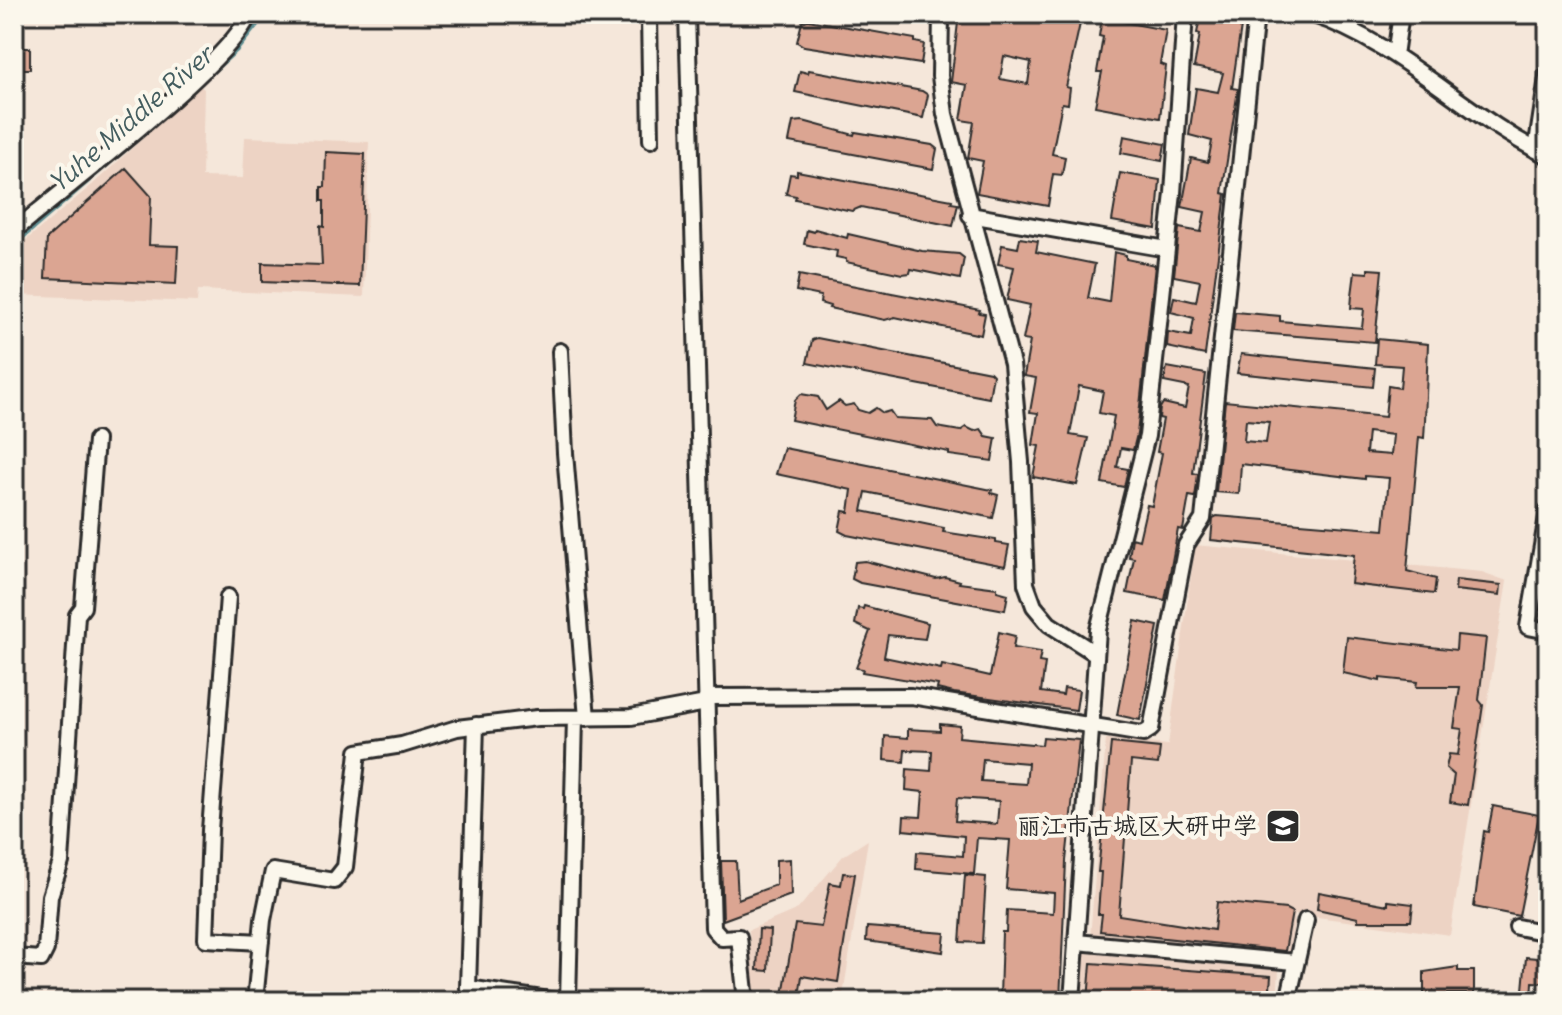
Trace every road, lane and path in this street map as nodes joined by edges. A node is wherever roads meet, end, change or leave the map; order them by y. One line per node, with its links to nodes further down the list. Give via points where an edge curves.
1 (249, 14): 14 (street, via 196,77)
2 (649, 14): 11 (street)
3 (687, 14): 22 (street)
4 (941, 14): 13 (street, via 942,95)
5 (1185, 14): 15 (street)
6 (1256, 14): 25 (street, via 1203,519 1186,545 1152,726 1143,734)
7 (1311, 14): 9 (street)
8 (1401, 14): 9 (street)
9 (1395, 55): 12 (street)
10 (1548, 71): 12 (street)
11 (651, 140)
12 (1542, 153)
13 (970, 215): 15 (street); 21 (street, via 1012,364 1026,584 1034,606 1049,624)
14 (14, 231)
15 (1167, 249): 21 (street, via 1147,436 1106,586)
16 (560, 351): 23 (street)
17 (96, 440): 31 (street, via 90,545 83,607 77,615 61,862 48,905 46,949 41,959)
18 (1548, 511): 20 (street, via 1528,627)
19 (228, 597): 29 (street, via 206,939)
20 (1548, 631)
21 (1096, 654): 25 (street)
22 (706, 700): 23 (street, via 631,717); 25 (street, via 911,696); 36 (street, via 713,928 722,938 739,937)
23 (581, 718): 24 (street); 35 (street)
24 (476, 725): 29 (street, via 358,752 343,872 334,881 273,871); 34 (street, via 468,988)
25 (1093, 726): 30 (street)
26 (1306, 920): 32 (street)
27 (1517, 927): 28 (street)
28 (1548, 933)
29 (261, 942): 33 (street)
30 (1076, 942): 32 (street); 37 (street)
31 (14, 957)
32 (1295, 962): 38 (street)
33 (255, 1001)
34 (556, 1001)
35 (568, 1001)
36 (746, 1001)
37 (1072, 1001)
38 (1288, 1001)

